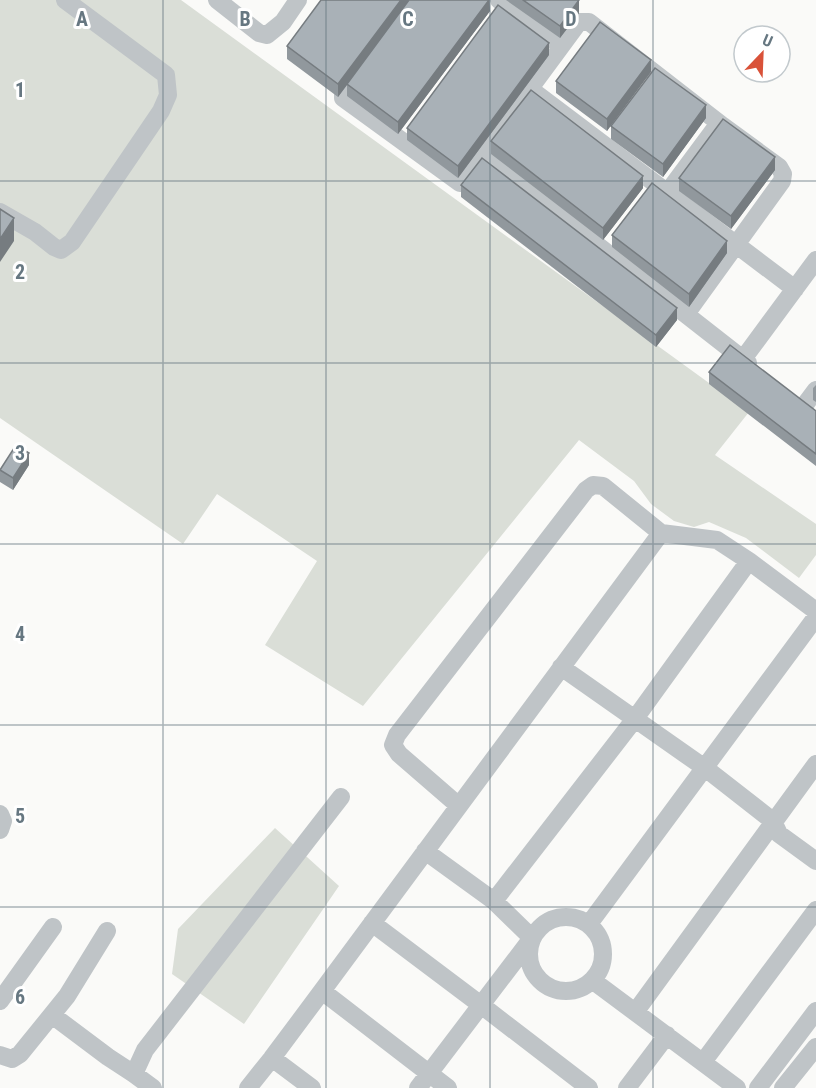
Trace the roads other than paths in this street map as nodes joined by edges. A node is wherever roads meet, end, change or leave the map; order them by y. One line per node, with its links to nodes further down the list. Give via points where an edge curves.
1 (65, 0): 18 (street, via 166,75 168,95 161,111 66,247 54,248)
2 (217, 0): 3 (street, via 267,35)
3 (298, 0)
4 (502, 2): 5 (street); 6 (street)
5 (492, 23)
6 (561, 46): 8 (street, via 579,22 589,22); 9 (street)
7 (373, 55): 14 (street, via 342,96)
8 (655, 73): 10 (street); 11 (street)
9 (530, 89): 15 (street); 16 (street)
10 (641, 90)
11 (718, 123): 17 (street); 19 (street, via 779,167 783,174 782,181)
12 (417, 124): 14 (street)
13 (615, 125): 15 (street)
14 (404, 142): 16 (street, via 460,183)
15 (602, 143): 17 (street)
16 (482, 155): 22 (street, via 607,245)
17 (657, 190): 19 (street)
18 (0, 212)
19 (735, 245): 21 (street); 22 (street)
20 (816, 261): 21 (street)
21 (795, 289): 23 (street)
22 (686, 314): 23 (street)
23 (743, 359): 24 (street)
24 (760, 372)
25 (816, 390): 27 (street)
26 (786, 392): 27 (street)
27 (810, 411)
28 (661, 533): 29 (street, via 717,540); 32 (street); 37 (street, via 603,486 593,485 586,490 397,735 393,745 399,754)
29 (749, 561): 30 (street); 33 (street)
30 (816, 611)
31 (816, 617): 35 (street)
32 (561, 667): 33 (street); 37 (street)
33 (633, 720): 35 (street); 43 (street)
34 (816, 764): 39 (street)
35 (705, 768): 39 (street); 46 (street)
36 (341, 797): 62 (street, via 145,1050)
37 (459, 806): 41 (street)
38 (0, 814): 40 (street)
39 (773, 821): 42 (street, via 779,834); 54 (street)
40 (0, 830)
41 (425, 851): 43 (street); 45 (street)
42 (816, 861)
43 (494, 901): 49 (street)
44 (816, 910): 61 (street)
45 (372, 923): 51 (street); 53 (street)
46 (589, 924): 49 (street, via 566,916 553,919); 50 (street, via 603,946 602,965)
47 (53, 927): 52 (street)
48 (107, 932): 56 (street)
49 (532, 938): 50 (street, via 533,969 549,986 572,990); 53 (street)
50 (592, 980): 54 (street)
51 (322, 991): 60 (street); 63 (street)
52 (0, 1001)
53 (481, 1005): 63 (street); 68 (street)
54 (636, 1011): 57 (street)
55 (816, 1011): 71 (street)
56 (52, 1015): 59 (street, via 20,1054 12,1059); 62 (street)
57 (667, 1035): 61 (street); 69 (street)
58 (816, 1047): 72 (street)
59 (0, 1055)
60 (272, 1058): 65 (street); 66 (street)
61 (703, 1062): 70 (street)
62 (134, 1074): 64 (street)
63 (424, 1081): 67 (street)
64 (153, 1088)
65 (248, 1088)
66 (312, 1088)
67 (448, 1088)
68 (590, 1088)
69 (627, 1088)
70 (737, 1088)
71 (759, 1088)
72 (783, 1088)

